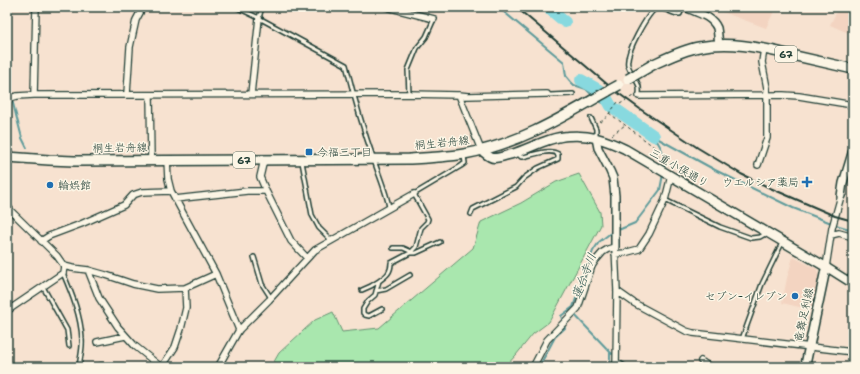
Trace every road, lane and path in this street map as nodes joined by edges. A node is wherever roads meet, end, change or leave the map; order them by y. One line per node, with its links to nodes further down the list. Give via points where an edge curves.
1 (36, 7): 19 (street)
2 (144, 7): 12 (street, via 136,20 130,47)
3 (236, 7): 7 (lane)
4 (262, 7): 7 (lane)
5 (387, 7): 8 (street)
6 (684, 7): 9 (street, via 710,19 716,27); 22 (lane, via 680,14 662,7 656,8 633,43 628,61 630,71 639,85)
7 (259, 18): 14 (street); 15 (lane, via 346,65)
8 (434, 19): 16 (lane, via 408,70)
9 (719, 44): 10 (main road, 桐生岩舟線 / 67); 31 (main road, 桐生岩舟線 / 67, bridge, via 700,46 677,53 542,128 515,140)
10 (764, 49): 11 (main road, 桐生岩舟線 / 67); 21 (street, via 762,62)
11 (853, 69)
12 (127, 94): 13 (street); 19 (street)
13 (150, 94): 14 (street); 38 (street)
14 (251, 94): 15 (street)
15 (354, 94): 16 (street); 37 (lane)
16 (409, 94): 20 (street)
17 (547, 94): 18 (lane); 20 (street)
18 (573, 94)
19 (34, 95): 23 (street)
20 (459, 95): 31 (street)
21 (767, 95): 22 (street); 24 (street, via 799,96); 41 (street, via 767,138)
22 (639, 96): 25 (path, via 632,96 620,104 618,102)
23 (7, 99)
24 (853, 105)
25 (609, 112): 27 (path); 28 (path)
26 (591, 118): 30 (lane, via 596,129)
27 (600, 122)
28 (625, 125): 29 (path); 42 (path, via 657,150)
29 (610, 137)
30 (596, 138): 33 (main road, 三重小俣通り, via 560,137); 42 (main road, 三重小俣通り); 61 (street, via 598,148 613,178)
31 (481, 150): 33 (main road, 三重小俣通り, via 496,158); 34 (main road, 桐生岩舟線 / 67)
32 (853, 150): 47 (street)
33 (517, 152): 52 (lane, via 523,158 554,151 558,158 538,168 516,187 473,209)
34 (463, 154): 37 (main road, 桐生岩舟線 / 67); 46 (lane, via 465,163)
35 (7, 157): 38 (main road, 桐生岩舟線 / 67, via 68,161)
36 (302, 159): 37 (main road, 桐生岩舟線 / 67); 40 (main road, 桐生岩舟線 / 67); 56 (lane, via 312,215 318,228)
37 (373, 159): 51 (lane)
38 (151, 160): 39 (main road, 桐生岩舟線 / 67)
39 (167, 160): 40 (main road, 桐生岩舟線 / 67); 44 (street)
40 (264, 160): 45 (street, via 260,177)
41 (758, 165)
42 (659, 166): 43 (main road, 三重小俣通り)
43 (669, 175): 49 (street); 53 (main road, 三重小俣通り)
44 (171, 191): 48 (street); 57 (street, via 142,192 133,195 124,205)
45 (266, 191): 48 (street); 64 (street, via 291,242)
46 (414, 194): 51 (street); 62 (lane, via 428,219 421,228 416,247)
47 (841, 196): 54 (street)
48 (175, 199): 69 (street)
49 (665, 200): 53 (lane, via 720,227 751,238 760,238); 61 (street, via 639,249 624,253)
50 (7, 205): 57 (street)
51 (389, 207): 56 (street)
52 (471, 214)
53 (767, 233): 58 (main road, 三重小俣通り)
54 (831, 235): 55 (street, via 840,233); 66 (street)
55 (853, 237)
56 (331, 240): 64 (street)
57 (41, 241): 65 (street)
58 (782, 241): 66 (main road, 三重小俣通り); 83 (lane, via 762,284)
59 (440, 242): 62 (lane, via 416,253)
60 (393, 248): 62 (lane, via 403,248)
61 (615, 251): 77 (street); 95 (street, via 608,248 596,260 578,308 547,340)
62 (411, 252): 71 (lane, via 391,264 389,273)
63 (254, 257): 78 (lane, via 262,284)
64 (307, 258): 78 (street)
65 (64, 266): 67 (street); 68 (street)
66 (826, 267): 72 (street, 三重小俣通り); 86 (main road, 竜舞足利線)
67 (88, 270): 74 (street, via 133,284 157,288); 82 (street, via 99,298)
68 (63, 273): 73 (street); 91 (lane, via 78,315 82,340)
69 (216, 274): 74 (street); 81 (street)
70 (410, 275): 76 (lane, via 386,289)
71 (379, 280): 75 (lane); 76 (lane)
72 (853, 284)
73 (43, 287): 80 (street); 85 (lane, via 67,330)
74 (185, 288): 93 (street, via 186,308 182,328 175,347)
75 (362, 290)
76 (376, 291): 79 (lane, via 363,309 363,313 368,316)
77 (617, 291): 83 (street, via 634,303 693,334); 89 (street)
78 (271, 298): 81 (street)
79 (382, 309)
80 (7, 312)
81 (239, 330): 94 (street)
82 (125, 336): 84 (street); 93 (street)
83 (742, 339): 86 (street)
84 (97, 342)
85 (69, 346)
86 (809, 347): 87 (street); 98 (main road, 竜舞足利線)
87 (853, 352)
88 (701, 361): 97 (street)
89 (616, 364): 96 (street)
90 (101, 365): 92 (lane)
91 (80, 367)
92 (109, 367)
93 (162, 367)
94 (218, 367)
95 (533, 367)
96 (624, 367)
97 (710, 367)
98 (804, 367)

